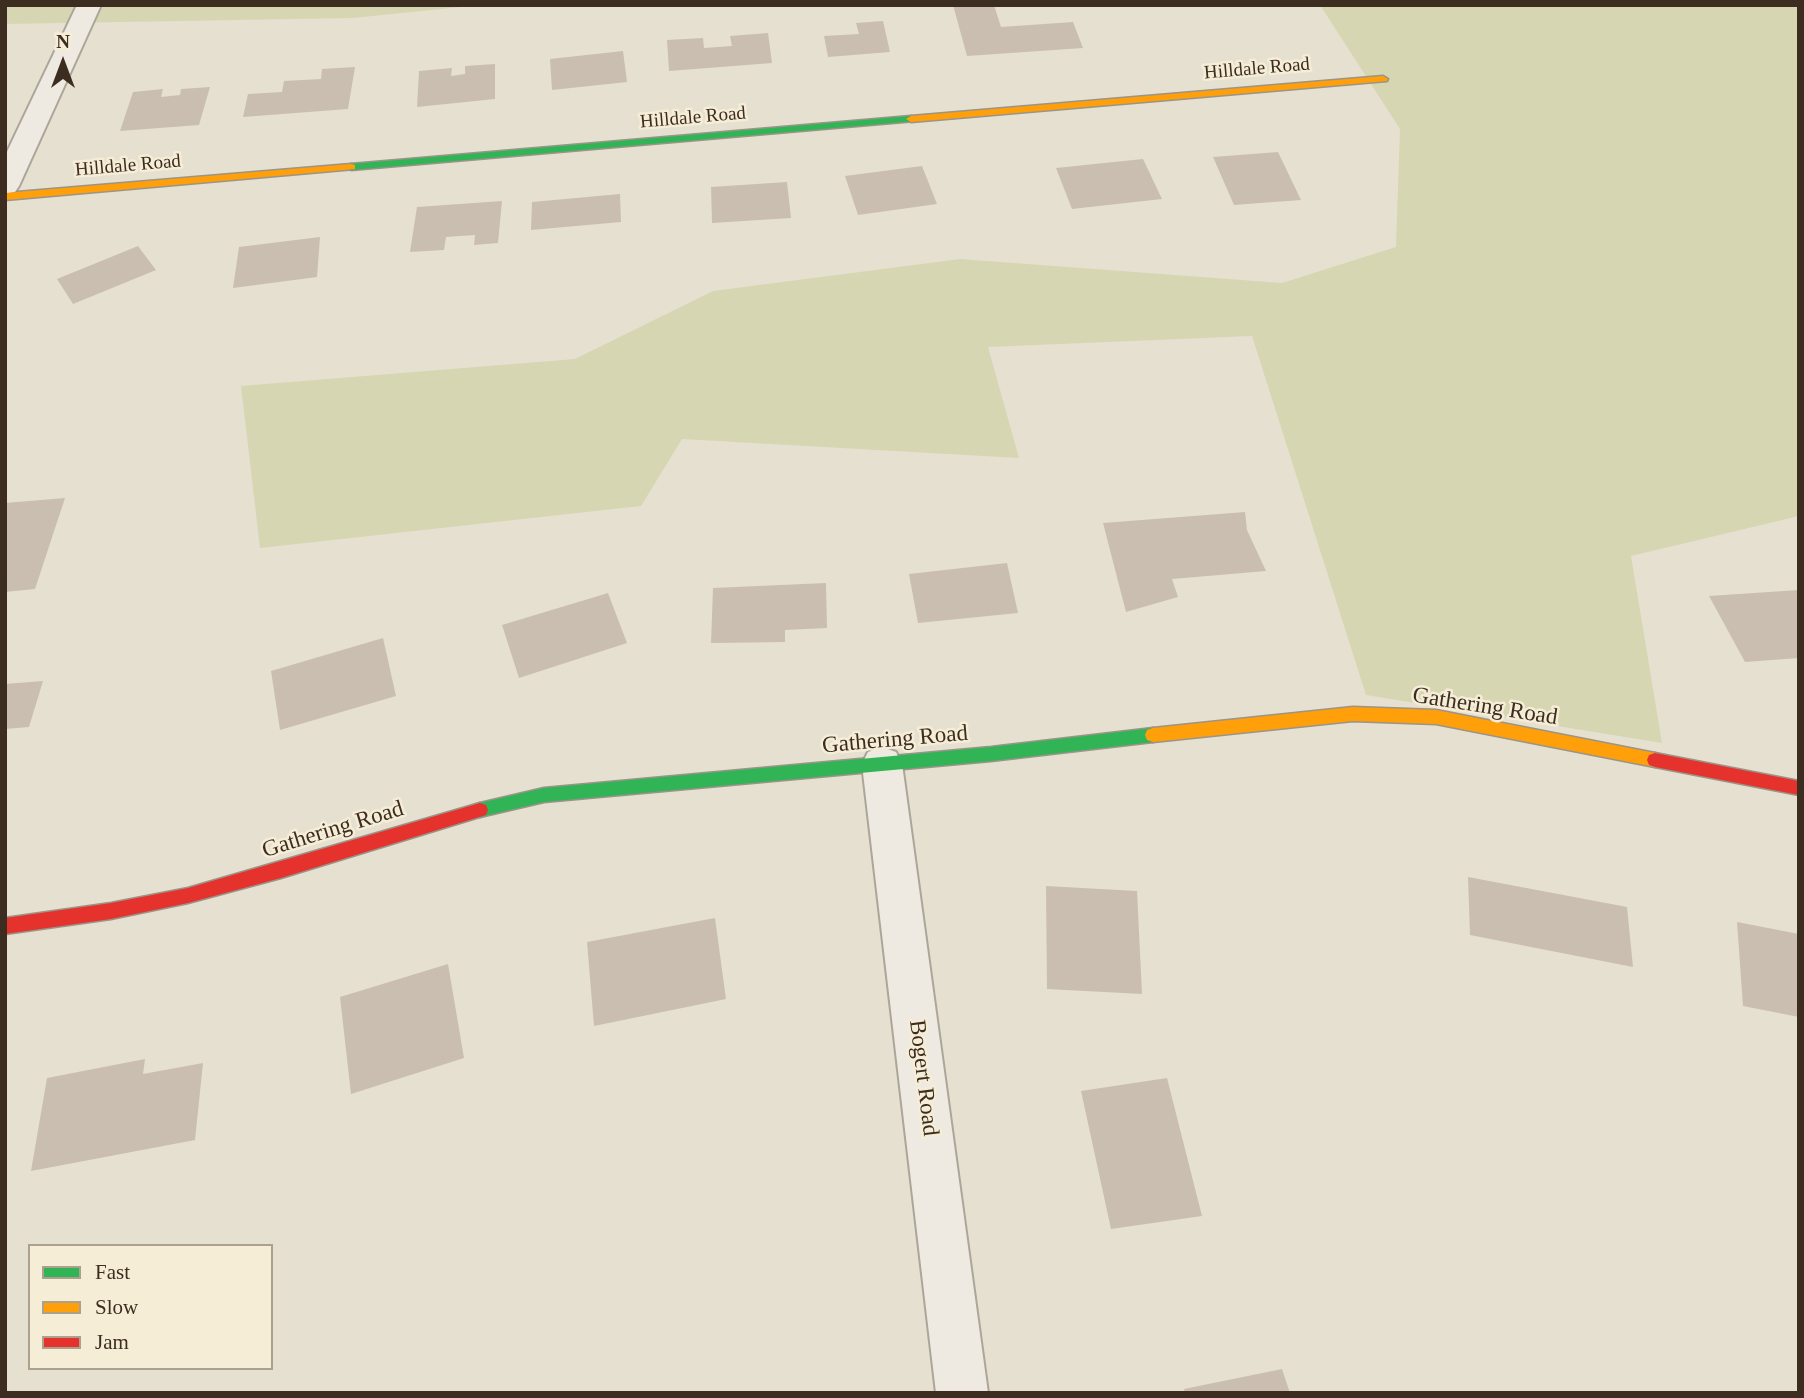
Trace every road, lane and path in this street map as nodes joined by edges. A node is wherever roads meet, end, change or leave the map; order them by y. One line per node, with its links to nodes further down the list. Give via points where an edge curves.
1 (89, 5): 3 (street)
2 (1383, 79): 4 (street, Hilldale Road)
3 (5, 186)
4 (5, 197)
5 (882, 764): 6 (street, Gathering Road, via 1281,720 1380,715 1436,717); 7 (street, Gathering Road, via 544,795 478,808 241,883 134,909); 8 (street, Bogert Road)
6 (1799, 788)
7 (5, 926)
8 (962, 1393)

